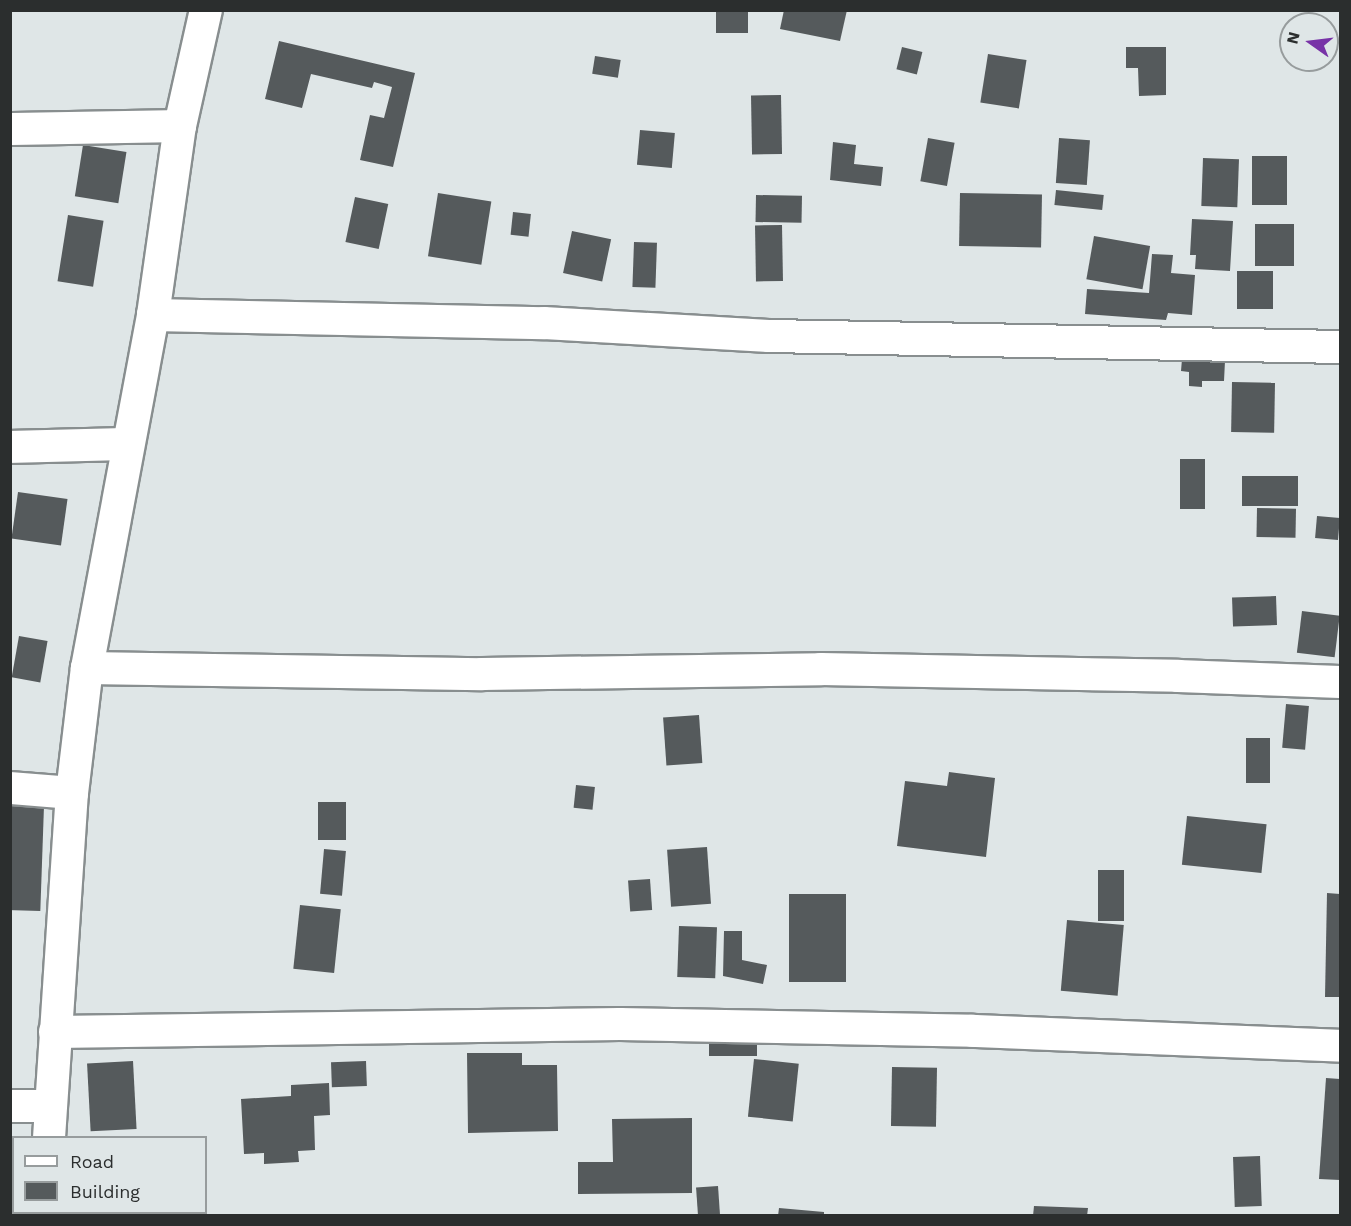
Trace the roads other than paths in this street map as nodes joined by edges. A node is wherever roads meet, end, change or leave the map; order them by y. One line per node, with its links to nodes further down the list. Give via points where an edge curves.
1 (206, 10): 2 (street)
2 (180, 126): 3 (street); 4 (street)
3 (10, 129)
4 (153, 315): 5 (street, via 544,323 770,336); 6 (street)
5 (1341, 348)
6 (128, 444): 7 (street); 8 (street)
7 (10, 447)
8 (87, 668): 9 (street, via 482,674 821,669); 11 (street)
9 (1341, 682)
10 (10, 788): 11 (street)
11 (72, 793): 12 (street)
12 (55, 1032): 13 (street, via 620,1024 973,1031); 14 (street)
13 (1341, 1046)
14 (49, 1105): 15 (street); 16 (street)
15 (10, 1106)
16 (49, 1136)

